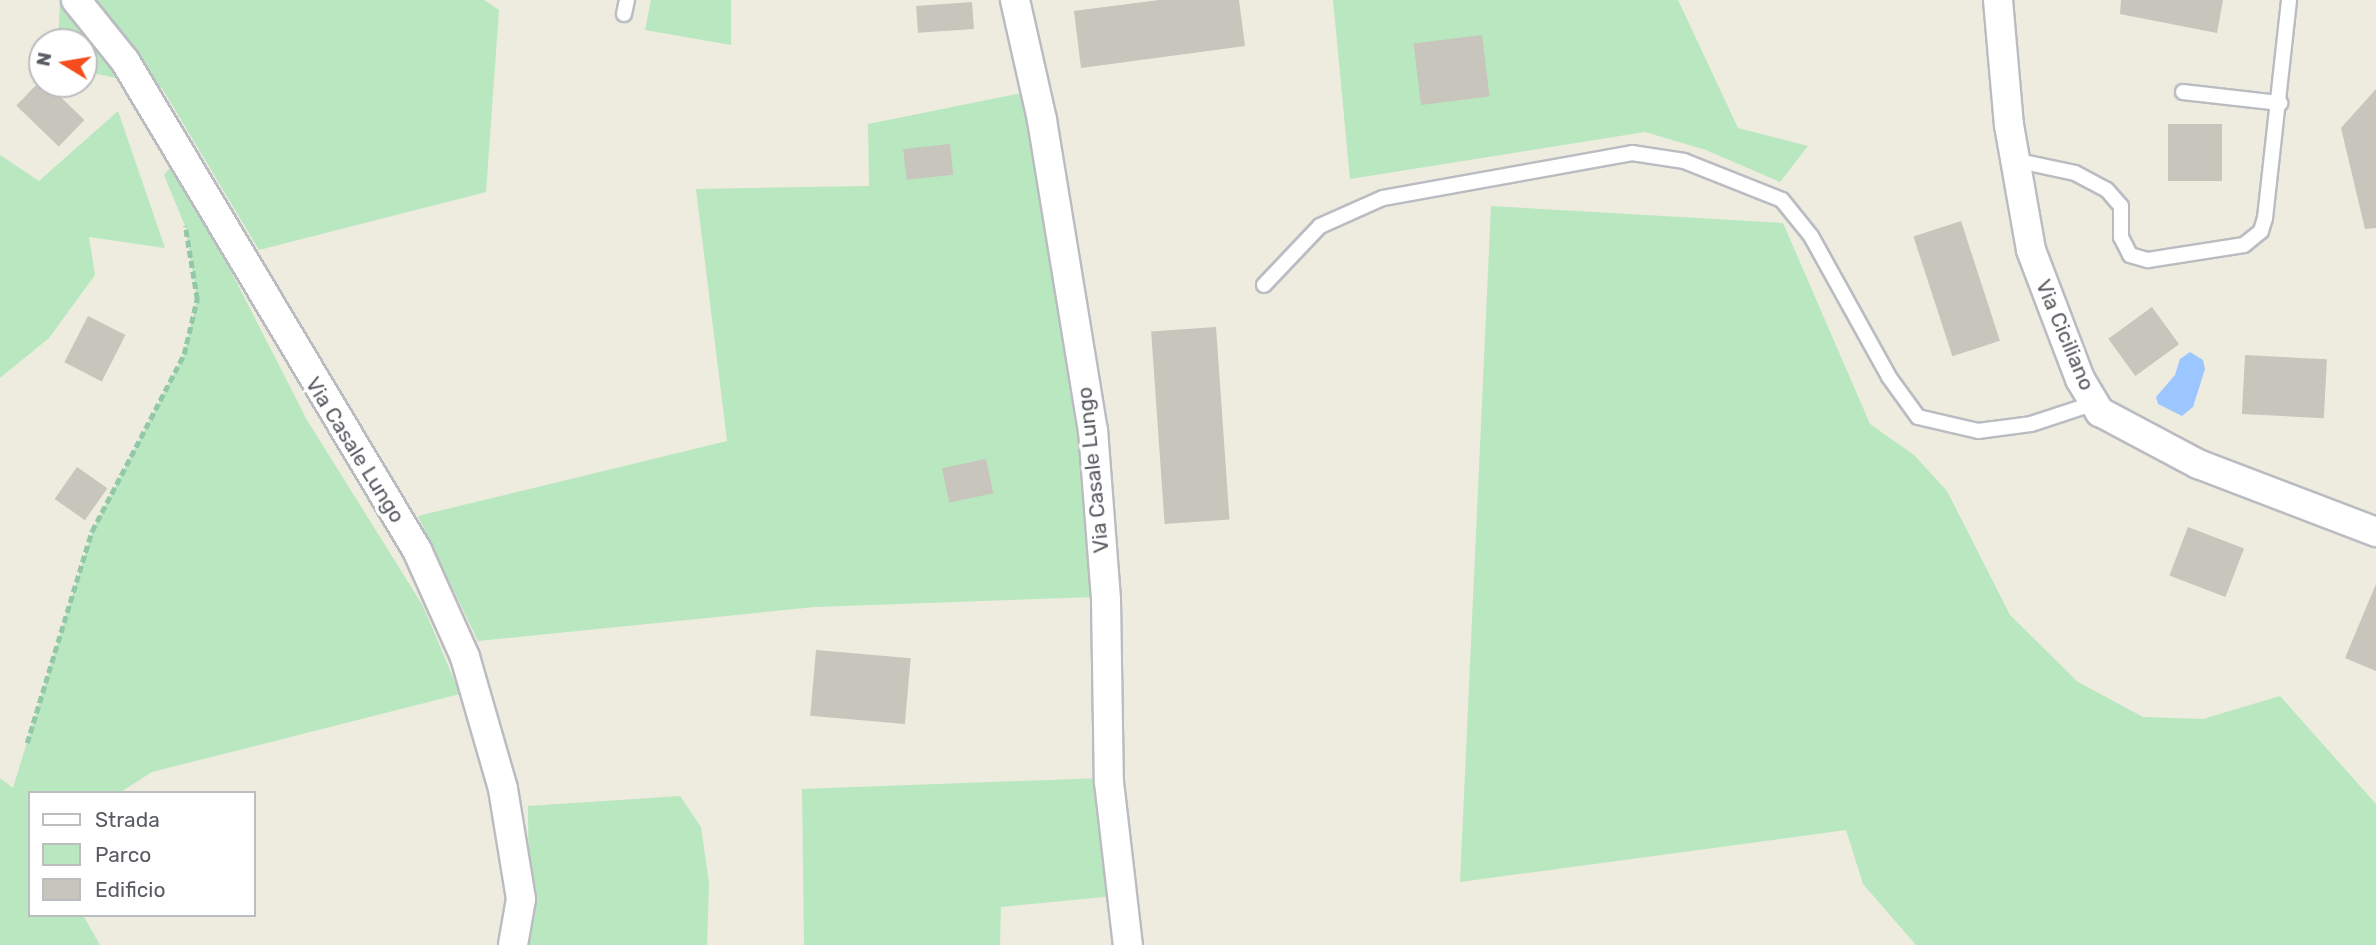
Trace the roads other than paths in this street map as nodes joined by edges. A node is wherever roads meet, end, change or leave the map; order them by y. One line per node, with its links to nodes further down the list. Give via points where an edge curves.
1 (76, 0): 11 (street, Via Casale Lungo, via 125,61 417,550 465,657 503,789 520,899)
2 (1015, 0): 12 (street, Via Casale Lungo, via 1042,121 1093,430 1106,600 1109,782)
3 (1998, 0): 7 (street, Via Ciciliano)
4 (2290, 0): 6 (lane)
5 (2183, 92): 6 (lane)
6 (2280, 103): 7 (lane, via 2265,218 2261,231 2244,245 2148,260 2130,256 2121,237 2121,205 2108,190 2075,173)
7 (2014, 160): 9 (street, Via Ciciliano, via 2031,250 2080,379)
8 (1264, 285): 9 (lane, via 1320,226 1382,198 1632,153 1684,160 1782,200 1811,236 1889,377 1918,417 1978,431 2031,424)
9 (2095, 404): 10 (street, Via Ciciliano, via 2123,428 2161,447)
10 (2376, 532)
11 (513, 945)
12 (1128, 945)

